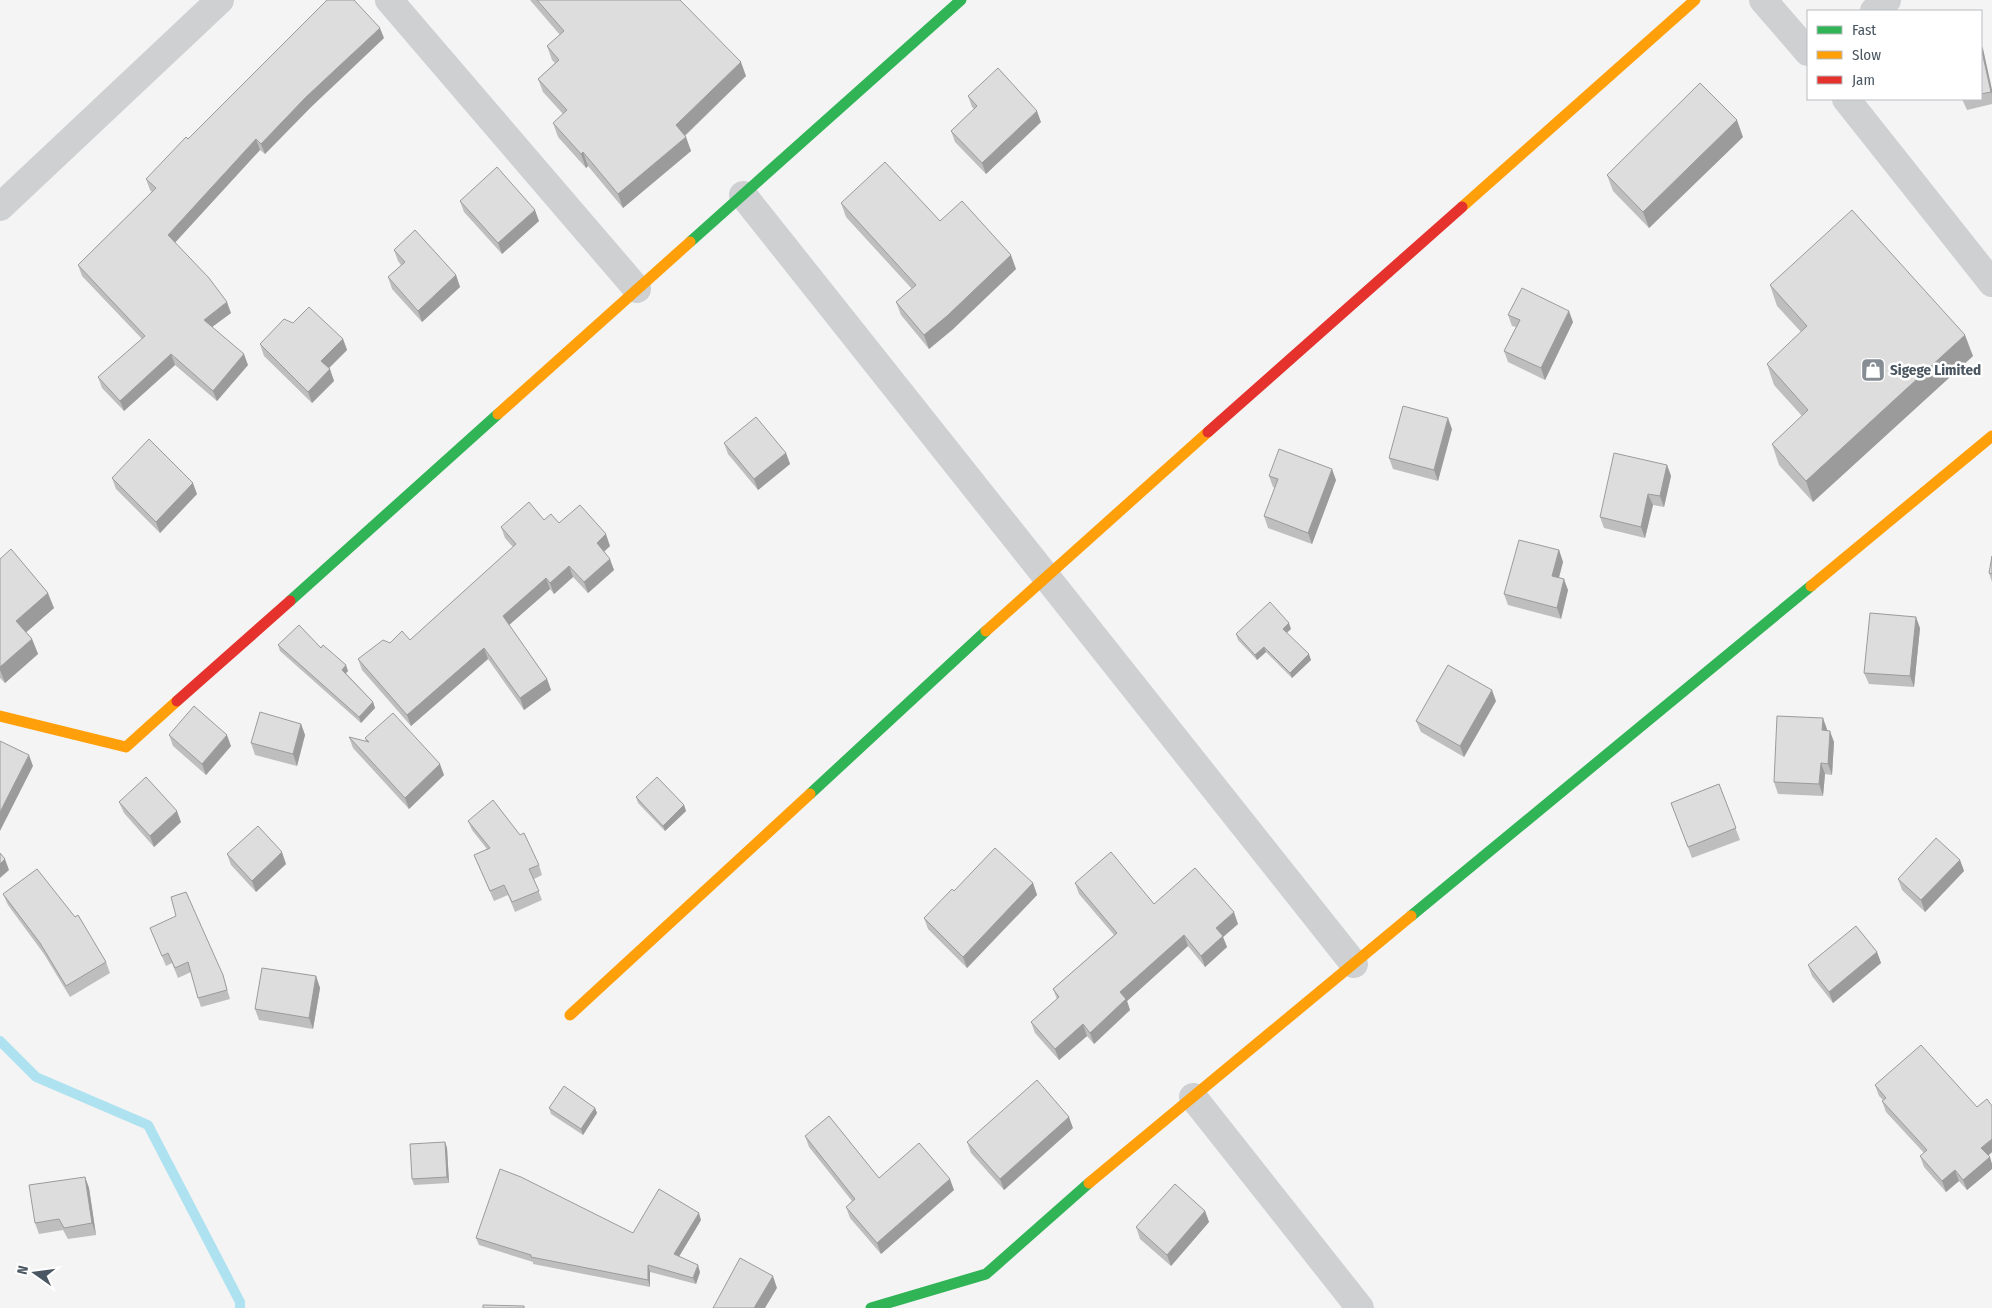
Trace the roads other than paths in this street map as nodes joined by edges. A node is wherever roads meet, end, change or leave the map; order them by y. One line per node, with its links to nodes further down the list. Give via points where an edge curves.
1 (220, 0): 11 (street)
2 (389, 0): 13 (street)
3 (961, 0): 10 (street)
4 (1694, 0): 15 (street)
5 (1763, 0): 8 (street)
6 (1887, 0): 7 (street)
7 (1875, 10)
8 (1807, 51)
9 (1847, 100): 12 (street)
10 (743, 195): 13 (street); 15 (street)
11 (0, 207)
12 (1992, 283)
13 (637, 290): 16 (street, via 126,747)
14 (1992, 436): 17 (street)
15 (1046, 576): 17 (street); 18 (street)
16 (0, 716)
17 (1354, 964): 19 (street)
18 (570, 1014)
19 (1193, 1097): 20 (street, via 1072,1197 986,1274); 21 (street)
20 (870, 1308)
21 (1360, 1308)

